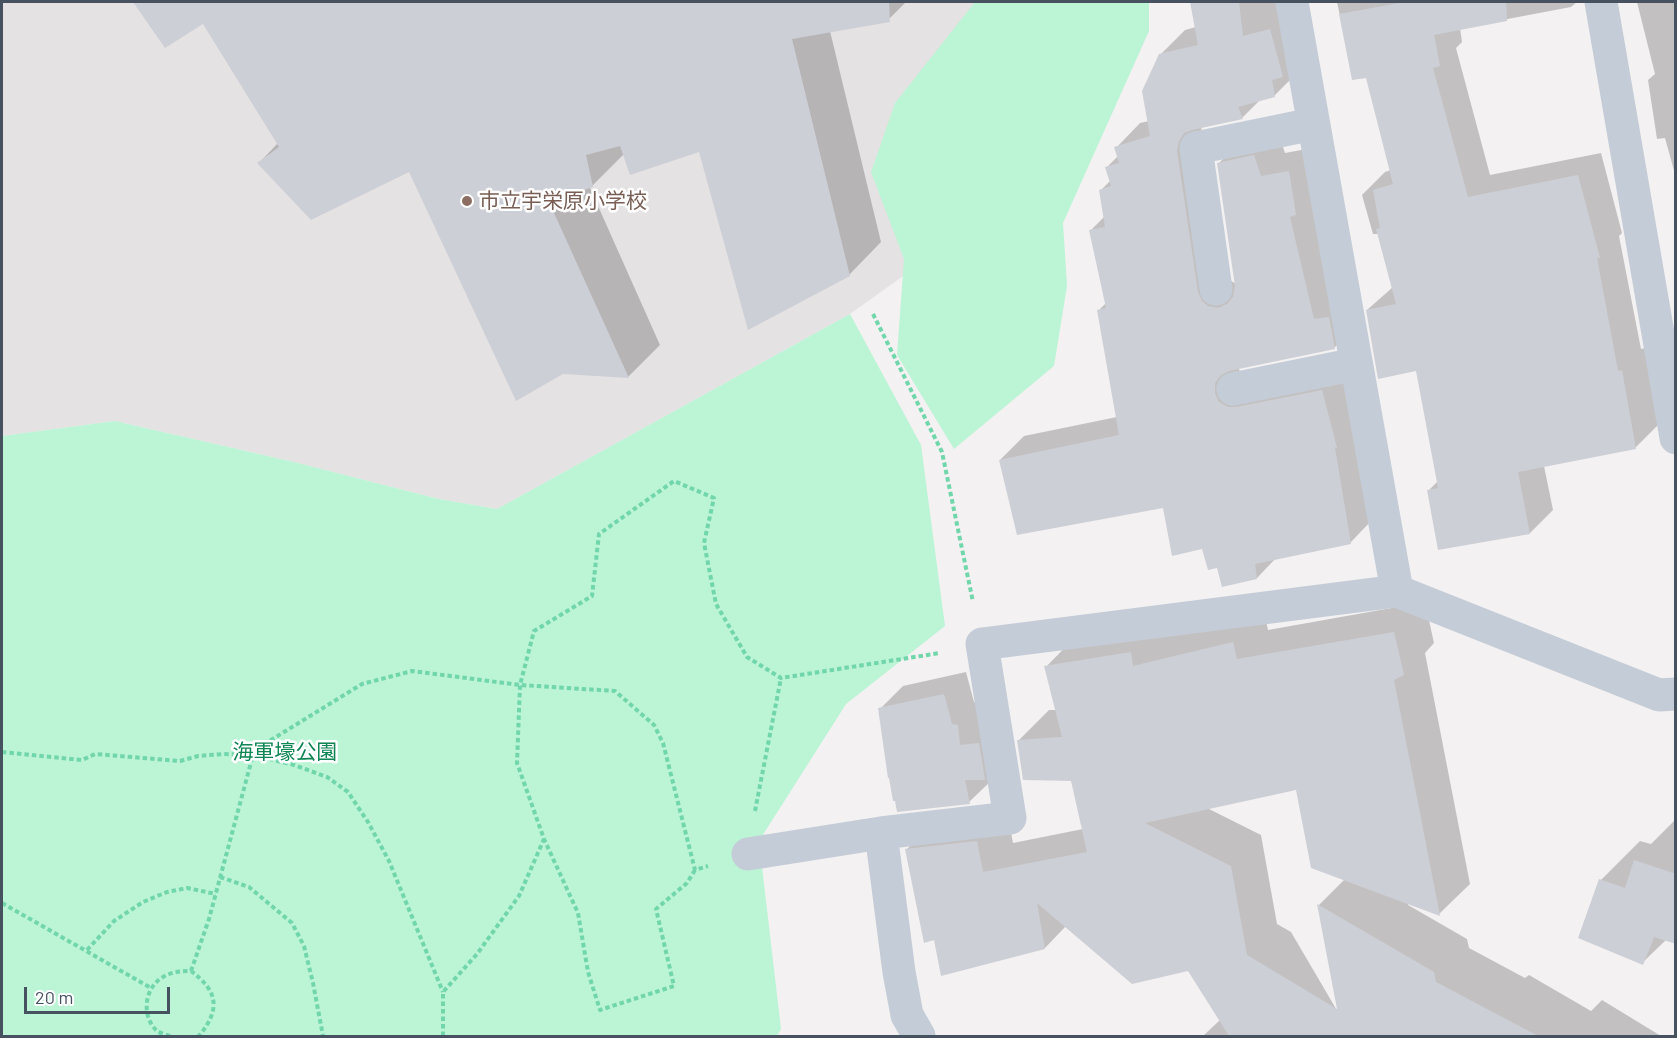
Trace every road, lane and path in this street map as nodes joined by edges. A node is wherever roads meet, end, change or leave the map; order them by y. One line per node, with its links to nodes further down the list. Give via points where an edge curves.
1 (1292, 2): 3 (street)
2 (1601, 2): 8 (street)
3 (1313, 124): 4 (street, via 1196,148); 6 (street)
4 (1215, 289)
5 (873, 314): 10 (path, via 942,452)
6 (1356, 364): 7 (street); 9 (street)
7 (1233, 389)
8 (1676, 438)
9 (1397, 591): 10 (street); 13 (street, via 1659,695)
10 (982, 644): 11 (path); 16 (street, via 1010,818)
11 (781, 678): 12 (path, via 747,657 716,604 704,543 714,498 674,482 599,534 592,596 534,631); 18 (path)
12 (520, 685): 15 (path, via 412,671 362,684); 17 (path, via 517,763); 19 (path, via 615,691 654,724 663,743)
13 (1676, 694)
14 (2, 752): 15 (path, via 82,760 95,754 180,761 198,756)
15 (252, 755): 20 (path); 26 (path, via 327,777 348,792 389,861)
16 (881, 833): 18 (street); 31 (street, via 899,972 908,1015)
17 (544, 838): 19 (path, via 578,913 588,972 600,1010 674,986 656,909 687,883); 26 (path, via 519,896 477,954)
18 (748, 854): 19 (path)
19 (695, 870)
20 (220, 877): 21 (path); 29 (path, via 249,886 292,923 304,946)
21 (216, 894): 23 (path, via 187,888 143,902 114,921); 24 (path)
22 (2, 903): 23 (path)
23 (87, 950): 25 (path)
24 (191, 971): 25 (path, via 162,977); 28 (path, via 205,982 214,1011)
25 (151, 988): 27 (path, via 145,1004 149,1019 158,1031)
26 (443, 992): 30 (path)
27 (170, 1036)
28 (198, 1036)
29 (322, 1036)
30 (443, 1036)
31 (920, 1036)

